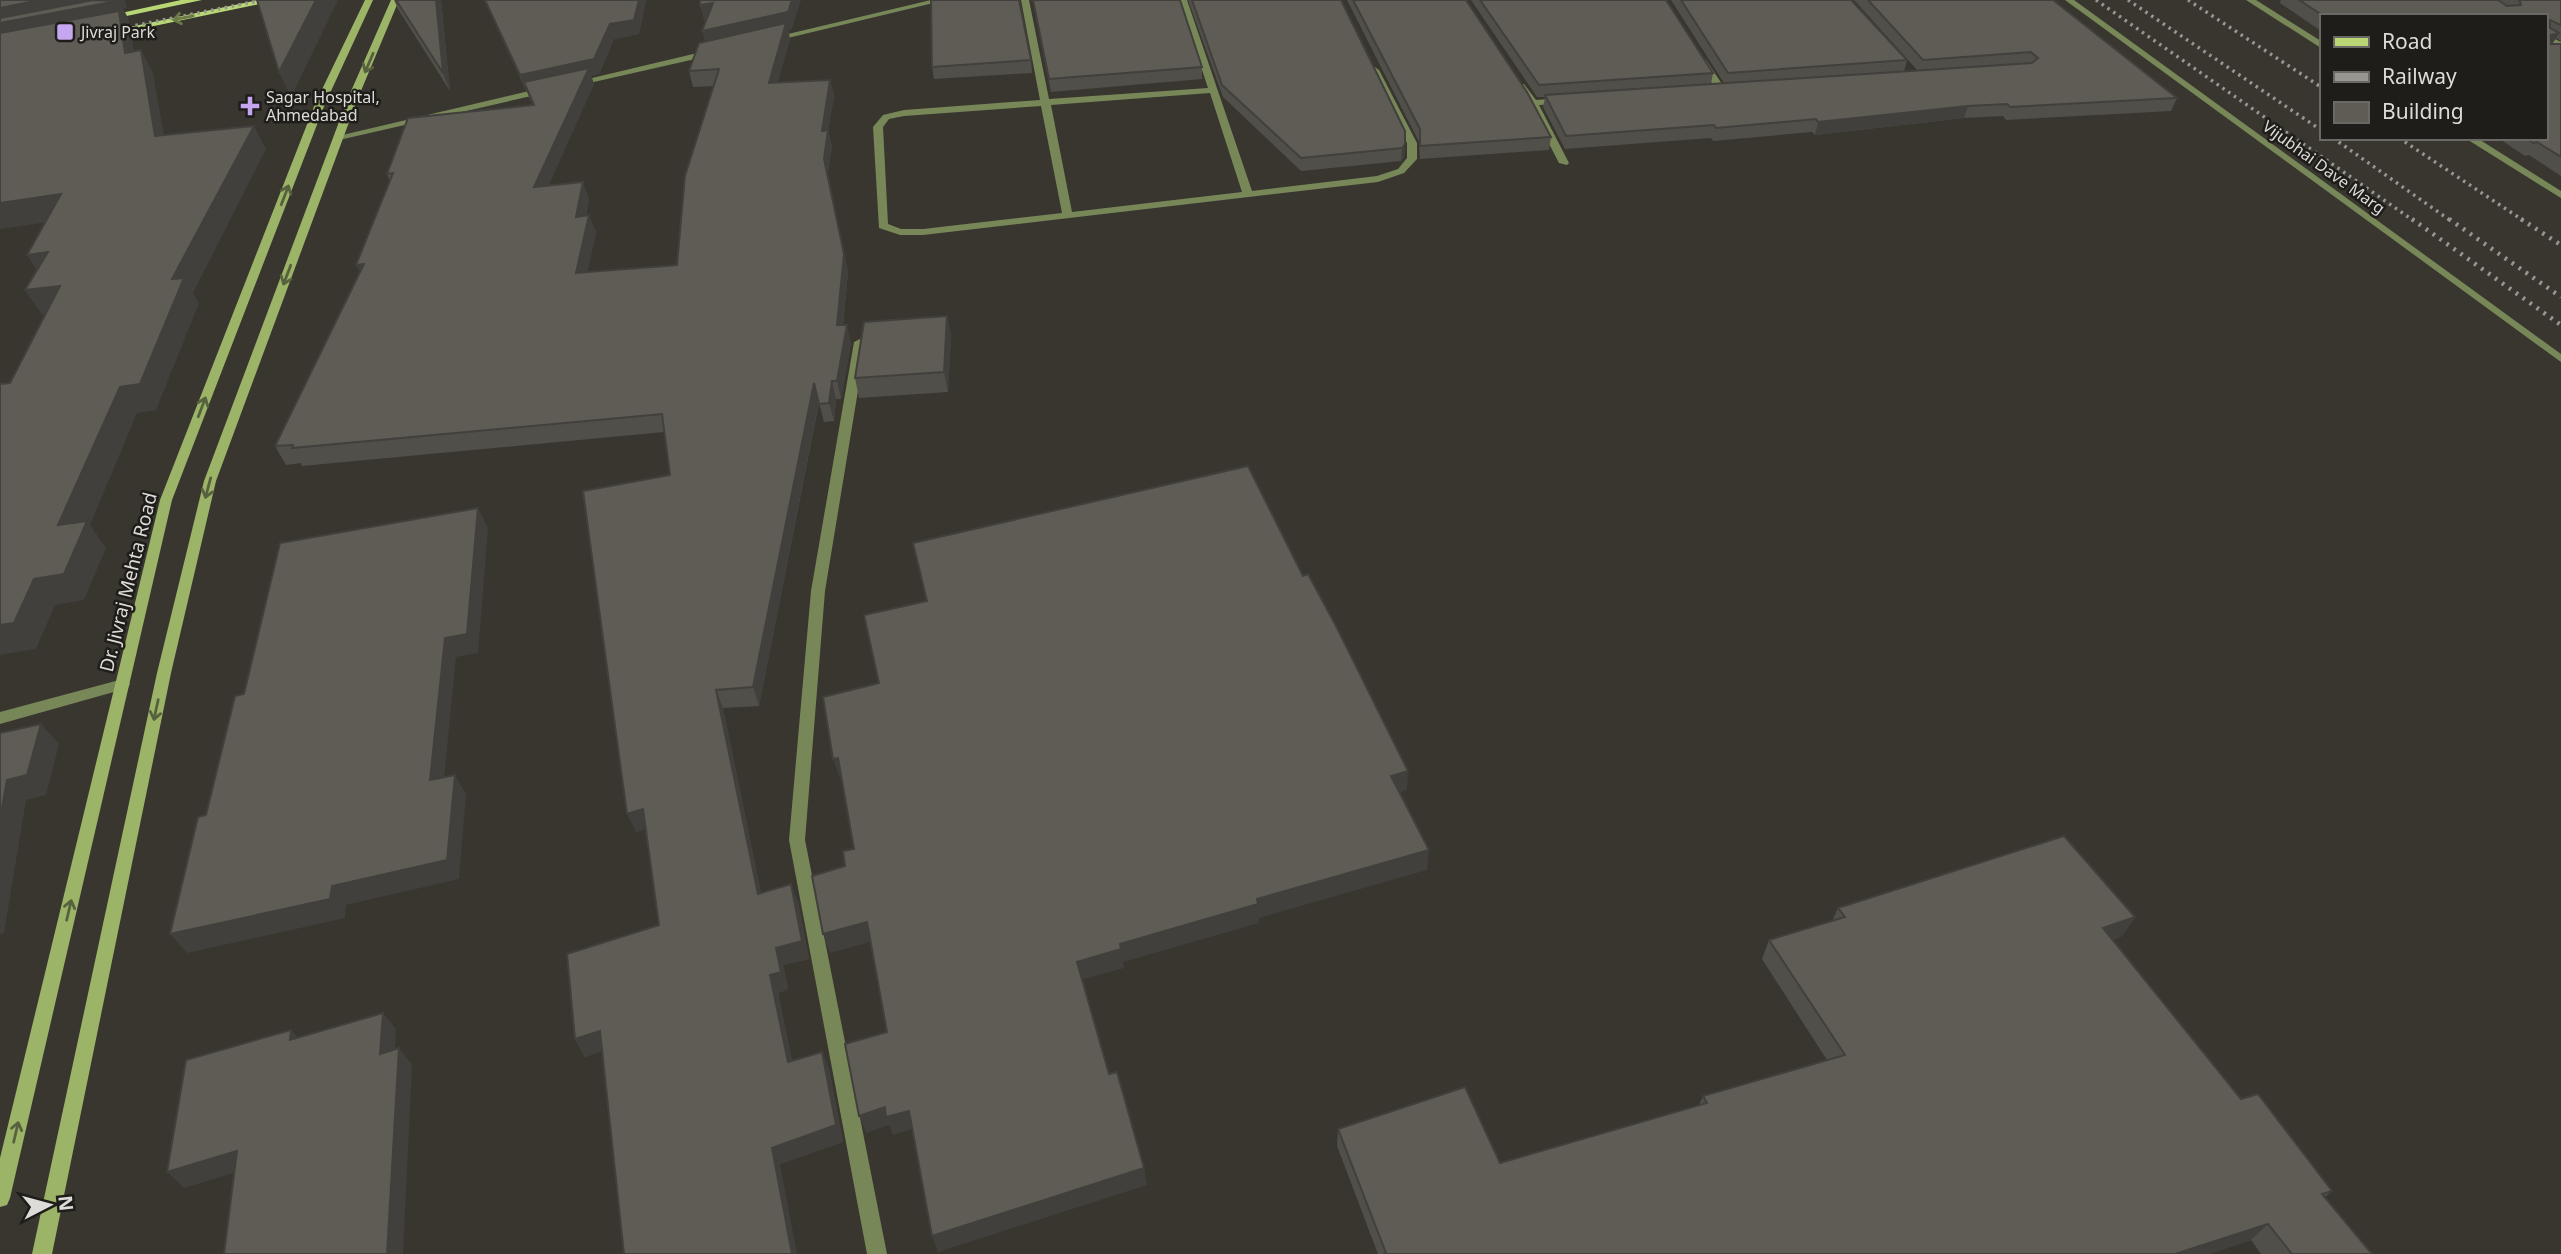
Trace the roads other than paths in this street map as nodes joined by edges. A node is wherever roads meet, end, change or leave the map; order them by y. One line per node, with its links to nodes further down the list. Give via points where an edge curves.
1 (197, 0): 11 (main road)
2 (274, 0): 12 (main road, one-way to 12)
3 (369, 0): 36 (main road, Dr. Jivraj Mehta Road, one-way to 3, via 166,500 320,104)
4 (395, 0): 28 (main road, one-way to 28)
5 (942, 0): 13 (street)
6 (1183, 0): 22 (street)
7 (2070, 0): 35 (street, Vijubhai Dave Marg)
8 (2250, 0): 14 (street)
9 (1026, 4): 10 (street); 27 (street)
10 (1040, 8)
11 (92, 21)
12 (96, 35)
13 (755, 42)
14 (2320, 44)
15 (715, 51): 19 (street)
16 (1700, 56): 23 (street)
17 (1370, 60): 31 (street, via 1412,143 1412,159 1401,170 1378,179)
18 (1512, 72): 26 (street)
19 (568, 85)
20 (555, 88): 28 (street)
21 (1735, 89): 23 (street)
22 (1213, 90): 27 (street); 31 (street)
23 (1721, 90): 24 (street)
24 (1707, 91)
25 (1574, 100): 26 (street)
26 (1533, 103): 30 (street)
27 (1046, 104): 33 (street); 33 (street, via 886,117 878,127 883,226 923,232)
28 (339, 137): 39 (main road, one-way to 39, via 210,481 164,673)
29 (2473, 140): 32 (street)
30 (1564, 163)
31 (1248, 194): 33 (street)
32 (2561, 195)
33 (1068, 215)
34 (860, 342): 40 (street, via 818,591 797,840)
35 (2561, 359)
36 (123, 684): 37 (street); 38 (main road, Dr. Jivraj Mehta Road, one-way to 36)
37 (0, 718)
38 (0, 1198)
39 (42, 1254)
40 (877, 1254)

